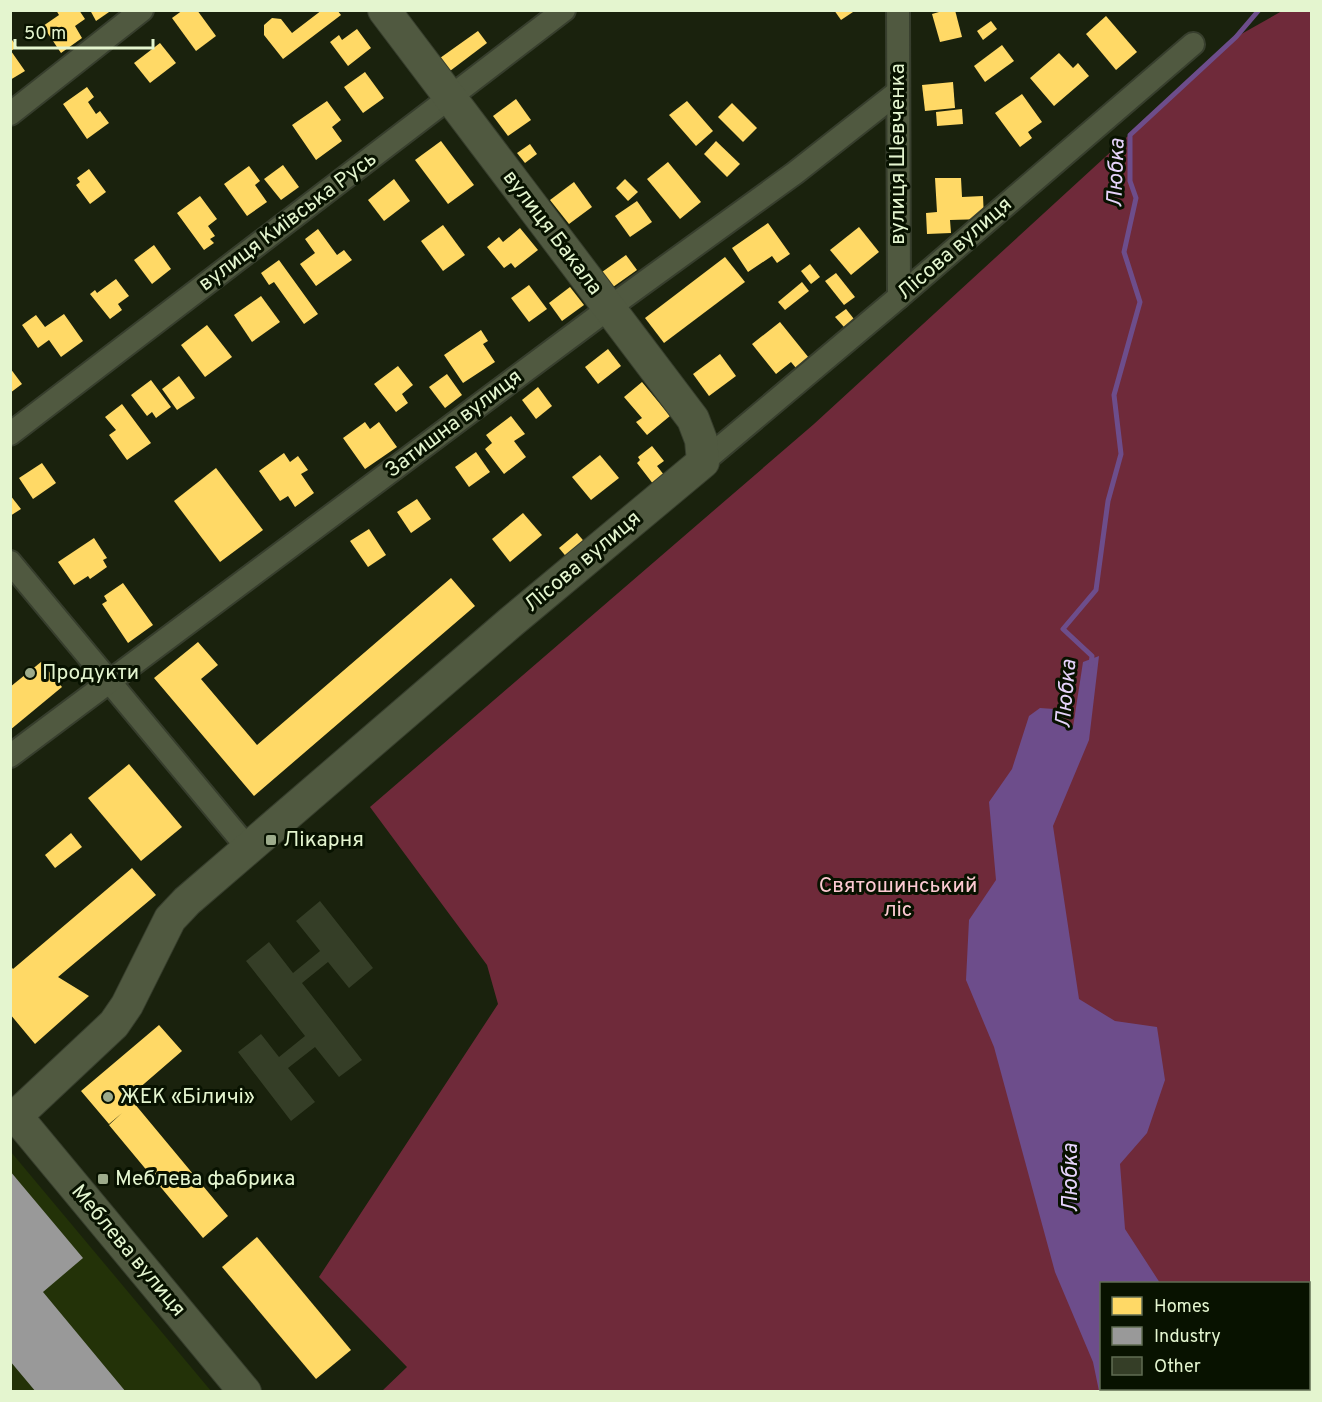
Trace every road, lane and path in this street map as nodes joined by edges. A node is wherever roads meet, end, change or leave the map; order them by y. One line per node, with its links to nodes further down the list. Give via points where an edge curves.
1 (142, 10): 8 (street)
2 (384, 10): 7 (street, вулиця Бакала)
3 (564, 10): 7 (street, вулиця Київська Русь)
4 (898, 10): 6 (street, вулиця Шевченка)
5 (1193, 44): 9 (street, Лісова вулиця)
6 (898, 92): 9 (street, вулиця Шевченка); 10 (street, Затишна вулиця, via 795,173)
7 (450, 99): 10 (street, вулиця Бакала); 11 (street, вулиця Київська Русь)
8 (10, 114)
9 (899, 297): 12 (street, Лісова вулиця)
10 (609, 308): 12 (street, вулиця Бакала, via 693,419 701,440); 14 (street, Затишна вулиця)
11 (10, 434)
12 (703, 462): 16 (street, Лісова вулиця)
13 (10, 562): 14 (street)
14 (111, 682): 15 (street, Затишна вулиця); 16 (street)
15 (10, 756)
16 (247, 848): 17 (street, Лісова вулиця, via 170,919 114,1024)
17 (13, 1113): 18 (street, Меблева вулиця)
18 (245, 1392)

